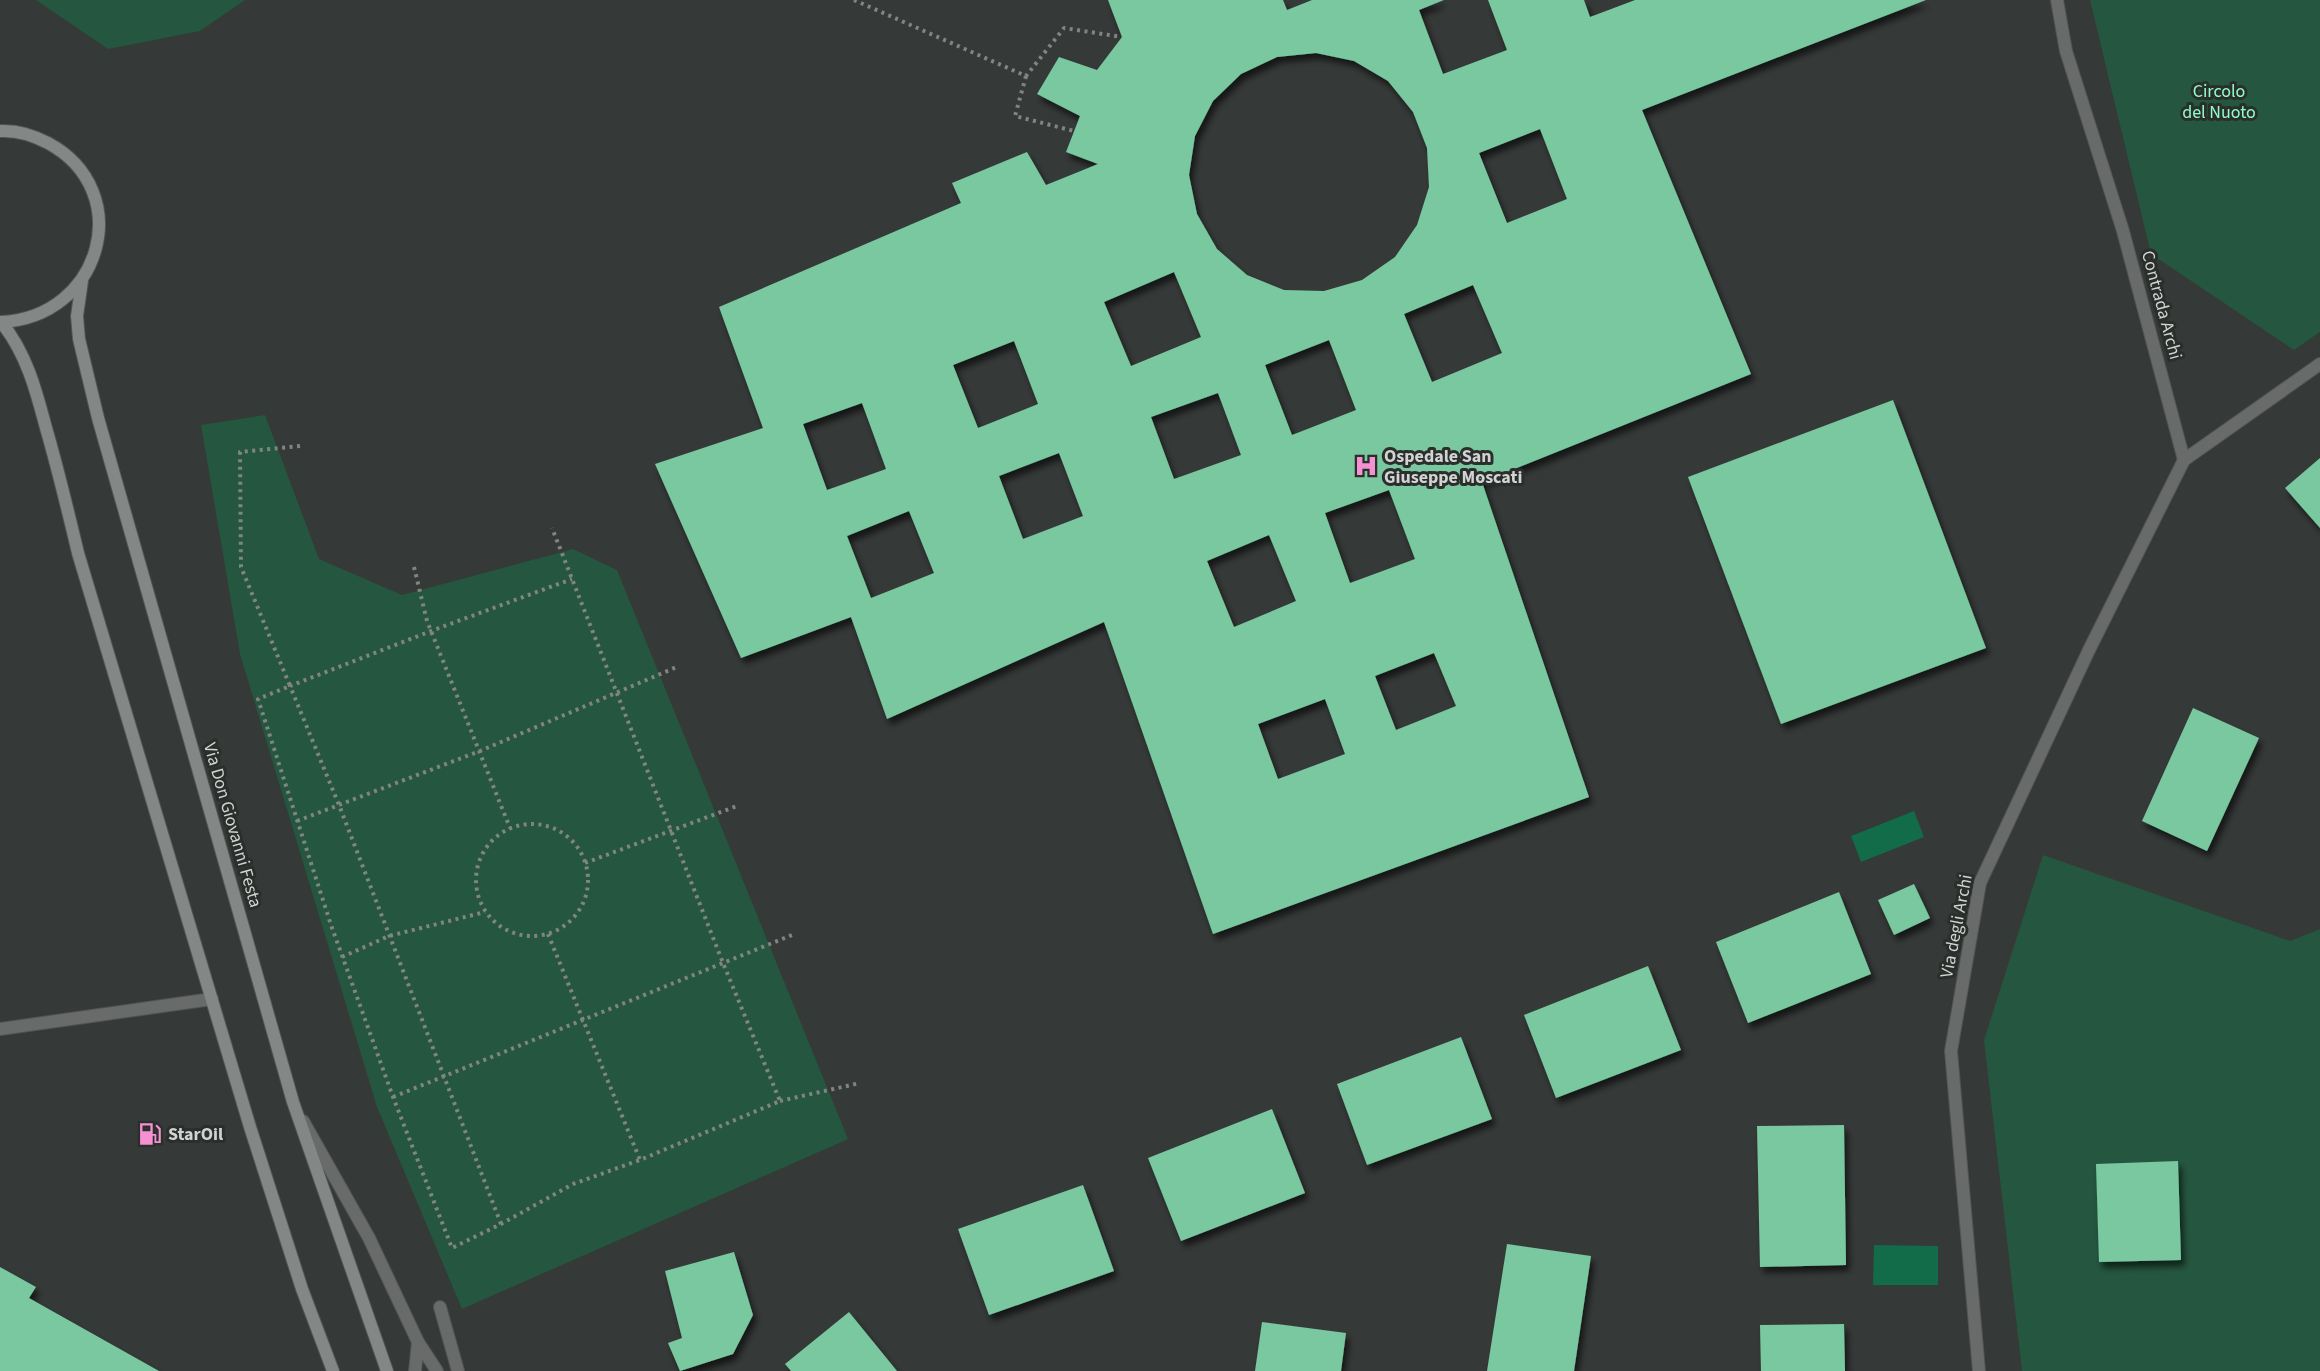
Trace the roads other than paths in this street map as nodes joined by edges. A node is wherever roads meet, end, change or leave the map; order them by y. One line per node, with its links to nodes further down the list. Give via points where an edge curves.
1 (2057, 0): 6 (street, Contrada Archi, via 2066,51 2123,231)
2 (0, 131): 3 (main road, via 36,136 59,148 77,165 90,186 98,210 99,235)
3 (82, 281): 4 (main road, via 47,312 25,320); 9 (main road, Via Don Giovanni Festa, via 77,316 79,339 95,407)
4 (1, 322): 7 (main road, via 22,354 38,397 78,554)
5 (2320, 364): 6 (street)
6 (2184, 460): 17 (street, Via degli Archi, via 2089,650 1980,883 1951,1051)
7 (212, 999): 8 (street); 12 (main road, via 302,1289)
8 (0, 1029)
9 (293, 1102): 11 (street, via 369,1238); 13 (main road, Via Don Giovanni Festa)
10 (440, 1307): 16 (street)
11 (418, 1342): 14 (street); 15 (street)
12 (333, 1371)
13 (387, 1371)
14 (416, 1371)
15 (437, 1371)
16 (458, 1371)
17 (1979, 1371)

